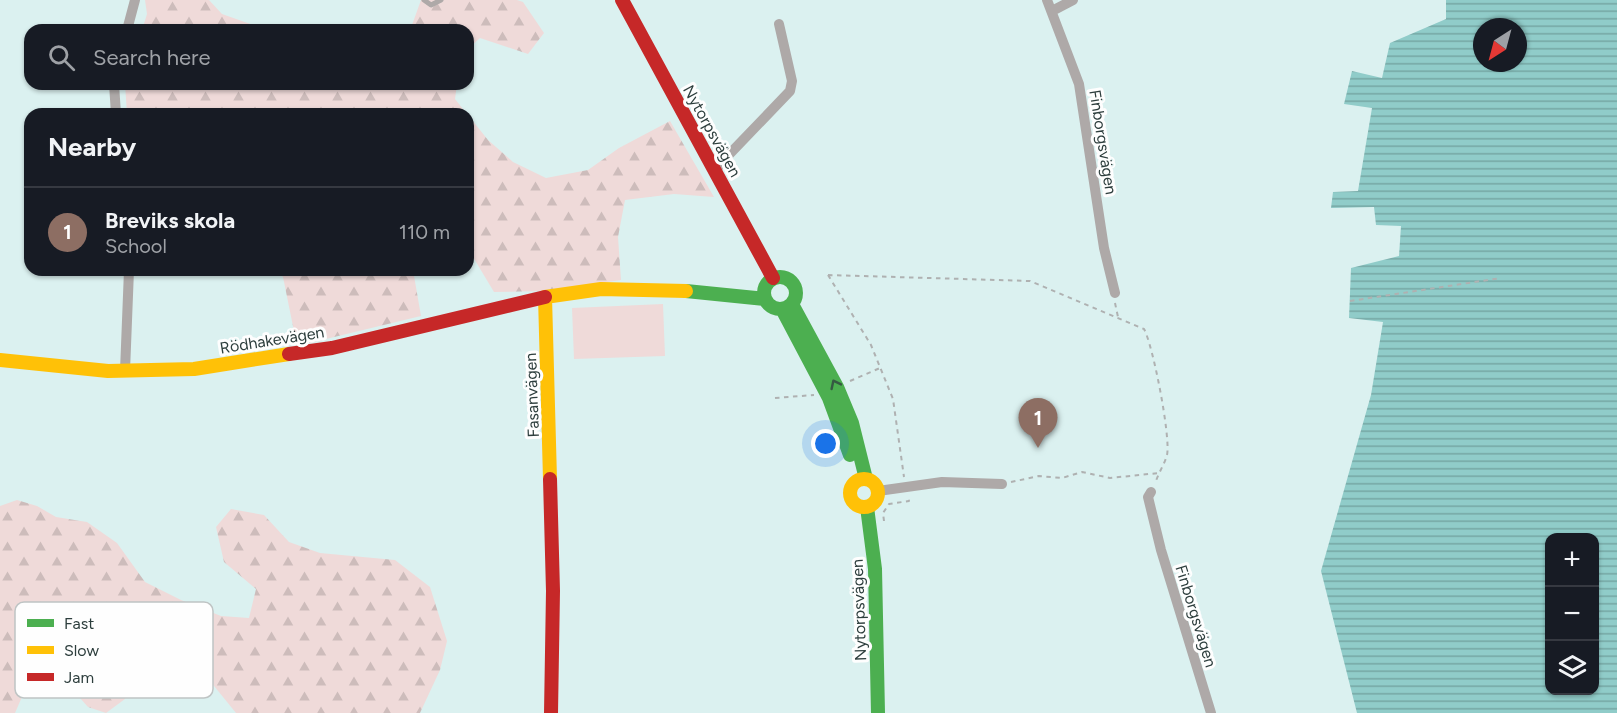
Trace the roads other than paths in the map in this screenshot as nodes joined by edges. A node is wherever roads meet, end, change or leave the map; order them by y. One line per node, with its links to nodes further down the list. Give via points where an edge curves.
1 (135, 0): 8 (street)
2 (424, 0): 3 (lane, via 431,5)
3 (441, 0)
4 (622, 0): 12 (street, Nytorpsvägen)
5 (1047, 0): 7 (street, Finborgsvägen)
6 (1073, 0): 7 (street)
7 (1052, 11): 15 (street, Finborgsvägen, via 1079,84 1104,248)
8 (129, 24)
9 (779, 24): 12 (street, via 792,81 790,91)
10 (114, 90): 11 (street)
11 (116, 108)
12 (716, 172): 14 (street, Nytorpsvägen)
13 (129, 276): 20 (street)
14 (773, 278): 17 (street, via 765,286); 18 (street, via 782,276 792,281 797,290)
15 (1115, 293)
16 (545, 297): 17 (street, via 601,289); 20 (street, Rödhakevägen, via 321,350 194,369); 26 (street, Fasanvägen)
17 (765, 299): 18 (street, via 771,306)
18 (787, 306): 21 (street, via 837,387 852,423)
19 (0, 360): 20 (street, Rödhakevägen)
20 (125, 371)
21 (862, 480): 23 (street, via 875,483); 25 (street, via 851,489 852,499)
22 (1002, 484): 23 (street, via 942,482)
23 (878, 491): 25 (street, via 876,500)
24 (1151, 492): 28 (street, Finborgsvägen, via 1148,497 1161,550)
25 (867, 507): 27 (street, Nytorpsvägen, via 876,568)
26 (551, 713)
27 (878, 713)
28 (1211, 713)

